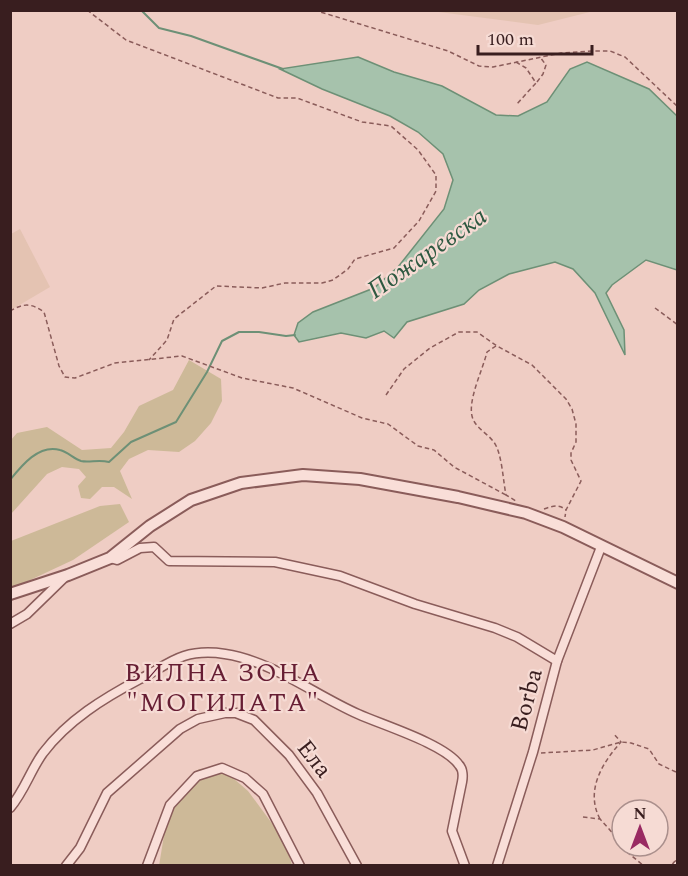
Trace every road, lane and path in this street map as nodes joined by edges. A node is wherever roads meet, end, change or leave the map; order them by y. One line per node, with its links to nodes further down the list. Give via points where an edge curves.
1 (87, 10): 12 (path, via 126,40 278,98 297,98 362,122 391,126 418,150 436,175 436,191 419,221 394,248 355,259 348,270 333,280 262,288 216,286 174,319 167,340)
2 (314, 10): 4 (path, via 448,51 479,66)
3 (540, 57): 4 (path); 5 (path, via 546,65); 7 (path, via 610,51 625,57)
4 (515, 62): 5 (path)
5 (536, 83): 6 (path)
6 (516, 105)
7 (678, 107)
8 (655, 308): 10 (path)
9 (10, 311): 12 (path, via 32,304 44,312 65,376 75,378 115,363)
10 (678, 325)
11 (497, 346): 13 (path, via 477,332 459,333 430,348 404,369); 14 (path, via 487,352 472,399 472,417 494,441); 17 (path, via 532,365 573,409 576,442 571,453 581,481)
12 (149, 360): 14 (path, via 182,356 242,378 293,388 362,418 388,424 418,446 434,450 454,467)
13 (386, 395)
14 (506, 495): 15 (path)
15 (520, 504)
16 (543, 510): 17 (path, via 552,506)
17 (566, 510): 18 (path)
18 (563, 527): 19 (street); 20 (street, via 525,513 458,497 360,479 303,475 242,483 191,500)
19 (601, 547): 22 (street); 25 (street, Borba)
20 (110, 558): 21 (street); 25 (street, via 117,560 140,548 154,547 169,561 275,562 340,576 495,628)
21 (68, 574): 23 (street); 24 (street, via 27,614)
22 (678, 583)
23 (10, 594)
24 (10, 624)
25 (557, 661): 28 (street, Borba)
26 (613, 733): 27 (path)
27 (621, 742): 28 (path, via 593,750); 29 (path, via 649,749 659,764); 32 (path, via 603,764 596,782 593,801)
28 (533, 752): 38 (street, Borba)
29 (678, 773)
30 (10, 808): 37 (street, via 22,794 43,753 76,718 169,662 201,652 225,654 253,662 357,714 409,734 442,750 459,764 463,777 452,831)
31 (583, 817): 32 (path)
32 (600, 819): 39 (path, via 621,847)
33 (66, 866): 36 (street, Ела, via 80,848 107,794 180,729 198,719 225,713 254,720 289,755 317,793)
34 (147, 866): 35 (street, via 170,805 197,776 222,768 245,778 263,794)
35 (300, 866)
36 (357, 866)
37 (465, 866)
38 (497, 866)
39 (644, 866)

